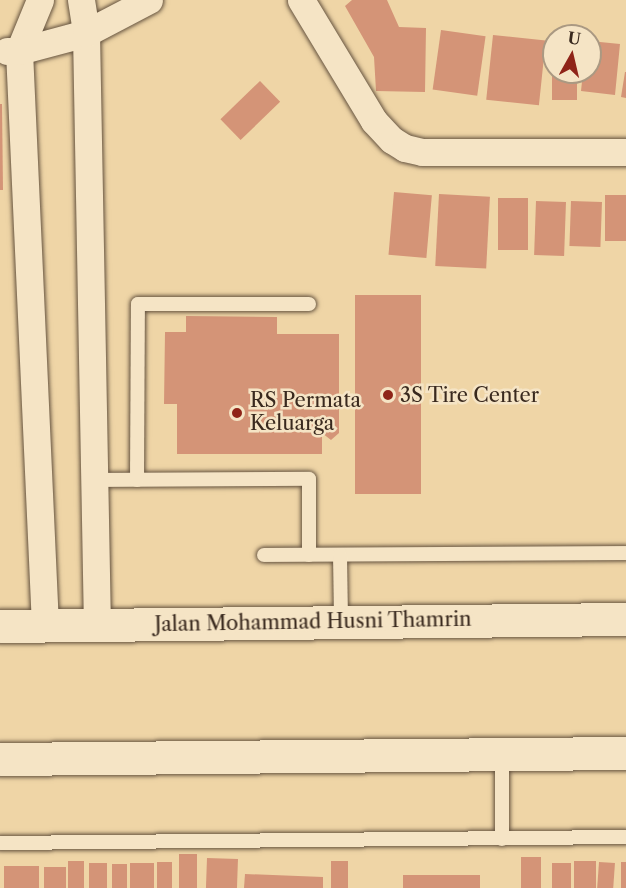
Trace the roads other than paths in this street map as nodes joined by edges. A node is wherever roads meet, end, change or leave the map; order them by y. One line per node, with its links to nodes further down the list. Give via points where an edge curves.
1 (40, 0): 6 (street)
2 (81, 0): 5 (street)
3 (149, 0): 5 (street)
4 (301, 0): 7 (street, via 374,121 405,148 422,152)
5 (86, 33): 6 (street); 9 (street)
6 (9, 51): 19 (street)
7 (626, 152)
8 (309, 303): 10 (lane, via 138,304)
9 (95, 480): 10 (lane); 17 (street)
10 (137, 480): 13 (lane, via 309,479)
11 (626, 553): 14 (lane)
12 (264, 555): 13 (lane)
13 (309, 555): 14 (lane)
14 (340, 555): 16 (lane)
15 (626, 619): 16 (street, Jalan Mohammad Husni Thamrin)
16 (341, 622): 17 (street, Jalan Mohammad Husni Thamrin)
17 (97, 625): 19 (street, Jalan Mohammad Husni Thamrin)
18 (0, 626): 19 (street, Jalan Mohammad Husni Thamrin)
19 (45, 626)
20 (626, 753): 21 (street)
21 (502, 754): 22 (street); 24 (lane)
22 (0, 759)
23 (626, 837): 24 (lane)
24 (502, 839): 25 (lane)
25 (0, 843)

